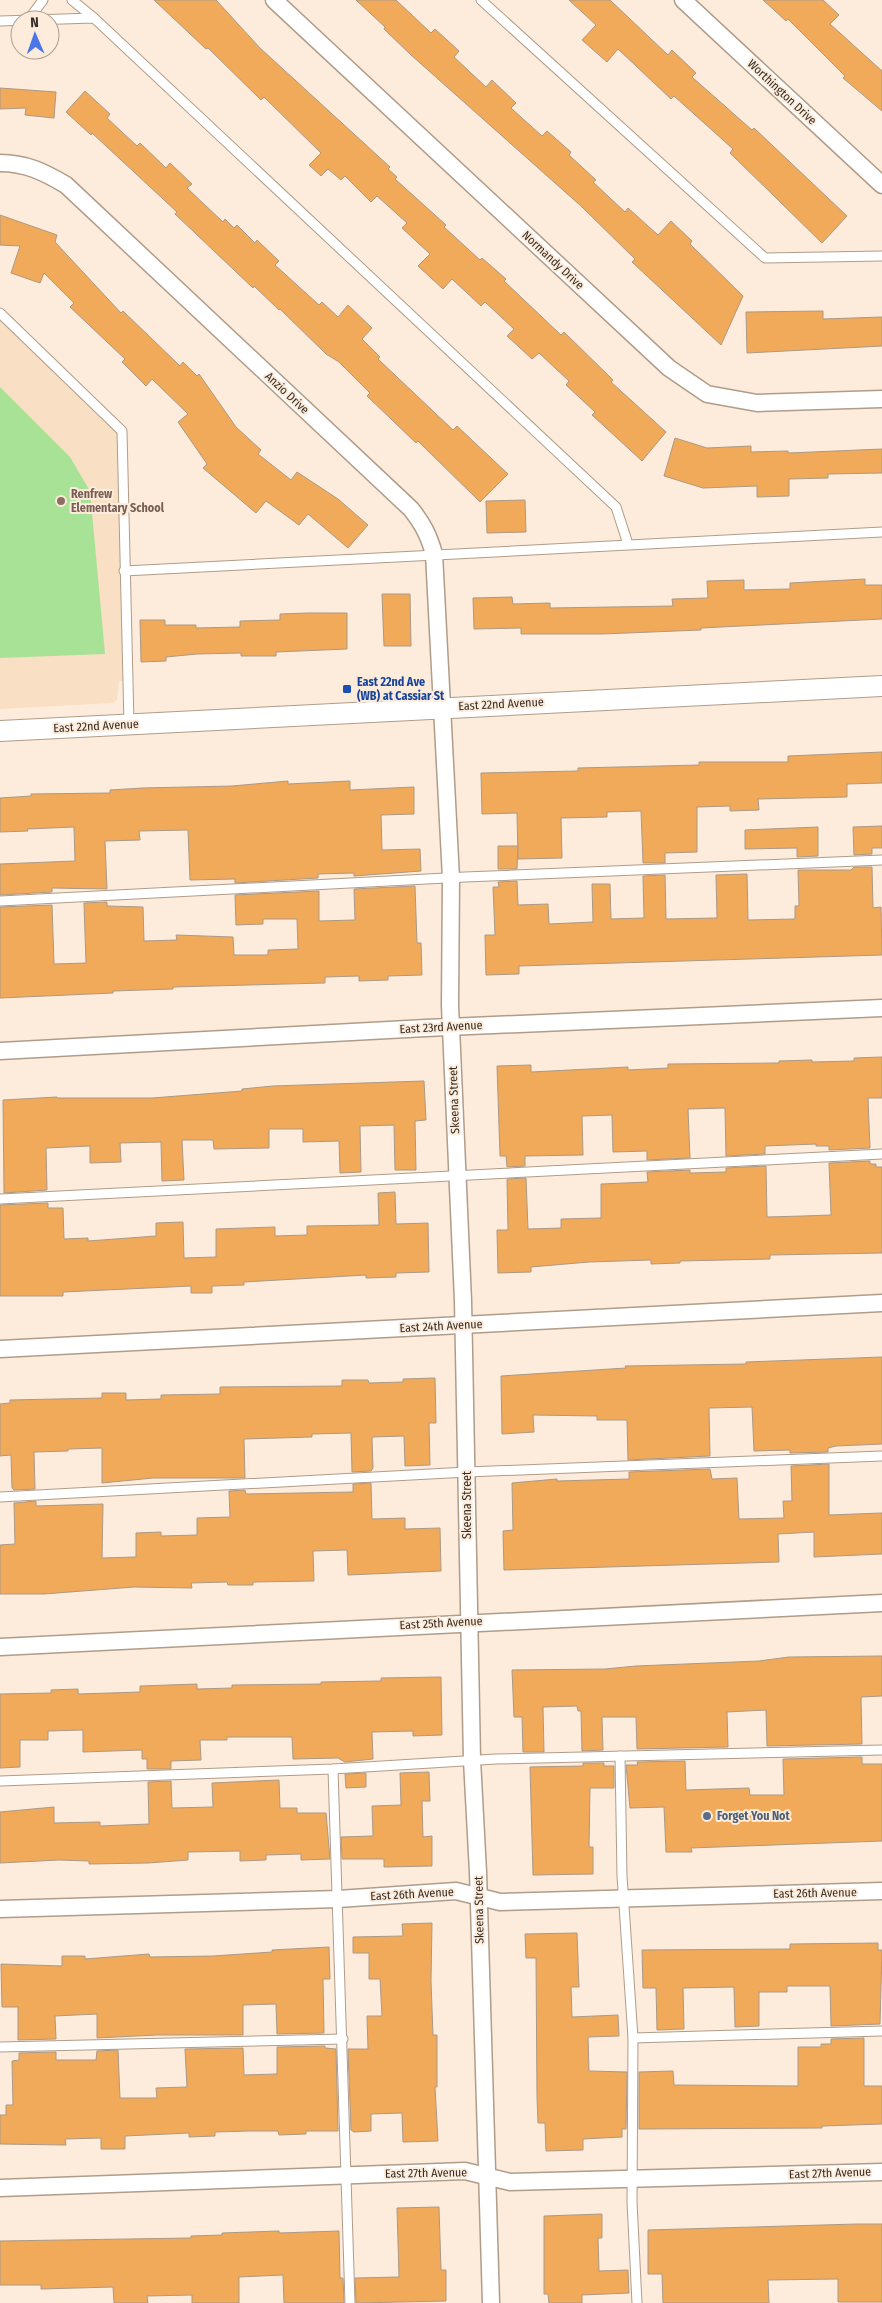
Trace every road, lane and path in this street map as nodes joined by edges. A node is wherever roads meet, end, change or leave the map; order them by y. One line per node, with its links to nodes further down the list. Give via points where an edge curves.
1 (72, 0): 5 (lane)
2 (274, 0): 11 (street, Normandy Drive, via 669,368 707,394 757,403)
3 (480, 0): 9 (lane, via 765,258)
4 (683, 0): 8 (street, Worthington Drive)
5 (94, 18): 6 (lane); 13 (lane, via 616,507)
6 (60, 19)
7 (0, 163): 14 (street, Anzio Drive, via 16,163 42,170 66,185 411,509 426,531)
8 (882, 184)
9 (882, 256)
10 (0, 314): 15 (lane, via 122,431)
11 (882, 399)
12 (882, 532): 13 (lane)
13 (628, 544): 14 (lane)
14 (434, 554): 15 (lane); 17 (street, Anzio Drive)
15 (124, 571): 18 (lane)
16 (882, 686): 17 (street, East 22nd Avenue)
17 (442, 708): 18 (street, East 22nd Avenue); 21 (street, Skeena Street)
18 (129, 724): 19 (street, East 22nd Avenue)
19 (0, 731)
20 (882, 860): 21 (lane)
21 (451, 878): 22 (lane); 24 (street, Skeena Street)
22 (0, 901)
23 (882, 1008): 24 (street, East 23rd Avenue)
24 (451, 1026): 25 (street, East 23rd Avenue); 27 (street, Skeena Street)
25 (0, 1051)
26 (882, 1154): 27 (lane)
27 (457, 1174): 28 (lane); 30 (street, Skeena Street)
28 (0, 1199)
29 (882, 1303): 30 (street, East 24th Avenue)
30 (463, 1325): 31 (street, East 24th Avenue); 33 (street, Skeena Street)
31 (0, 1348)
32 (882, 1456): 33 (lane)
33 (467, 1472): 34 (lane); 36 (street, Skeena Street)
34 (0, 1497)
35 (882, 1603): 36 (street, East 25th Avenue)
36 (469, 1622): 37 (street, East 25th Avenue); 40 (street, Skeena Street)
37 (0, 1647)
38 (882, 1750): 39 (lane)
39 (620, 1756): 40 (lane); 46 (lane)
40 (472, 1760): 41 (lane); 44 (street, Skeena Street)
41 (333, 1769): 42 (lane); 45 (lane)
42 (0, 1781)
43 (882, 1891): 46 (street, East 26th Avenue)
44 (479, 1897): 45 (street, East 26th Avenue, via 456,1891); 46 (street, East 26th Avenue, via 500,1902); 54 (street, Skeena Street)
45 (338, 1898): 47 (street, East 26th Avenue); 50 (lane)
46 (624, 1898): 49 (lane)
47 (0, 1909)
48 (882, 2031): 49 (lane)
49 (632, 2038): 55 (lane)
50 (343, 2039): 51 (lane); 53 (lane)
51 (0, 2047)
52 (882, 2172): 55 (street, East 27th Avenue)
53 (346, 2175): 54 (street, East 27th Avenue, via 465,2171); 56 (street, East 27th Avenue); 57 (lane)
54 (486, 2176): 55 (street, East 27th Avenue, via 510,2182); 58 (street, Skeena Street)
55 (633, 2178): 59 (lane)
56 (0, 2188)
57 (350, 2303)
58 (491, 2303)
59 (637, 2303)

